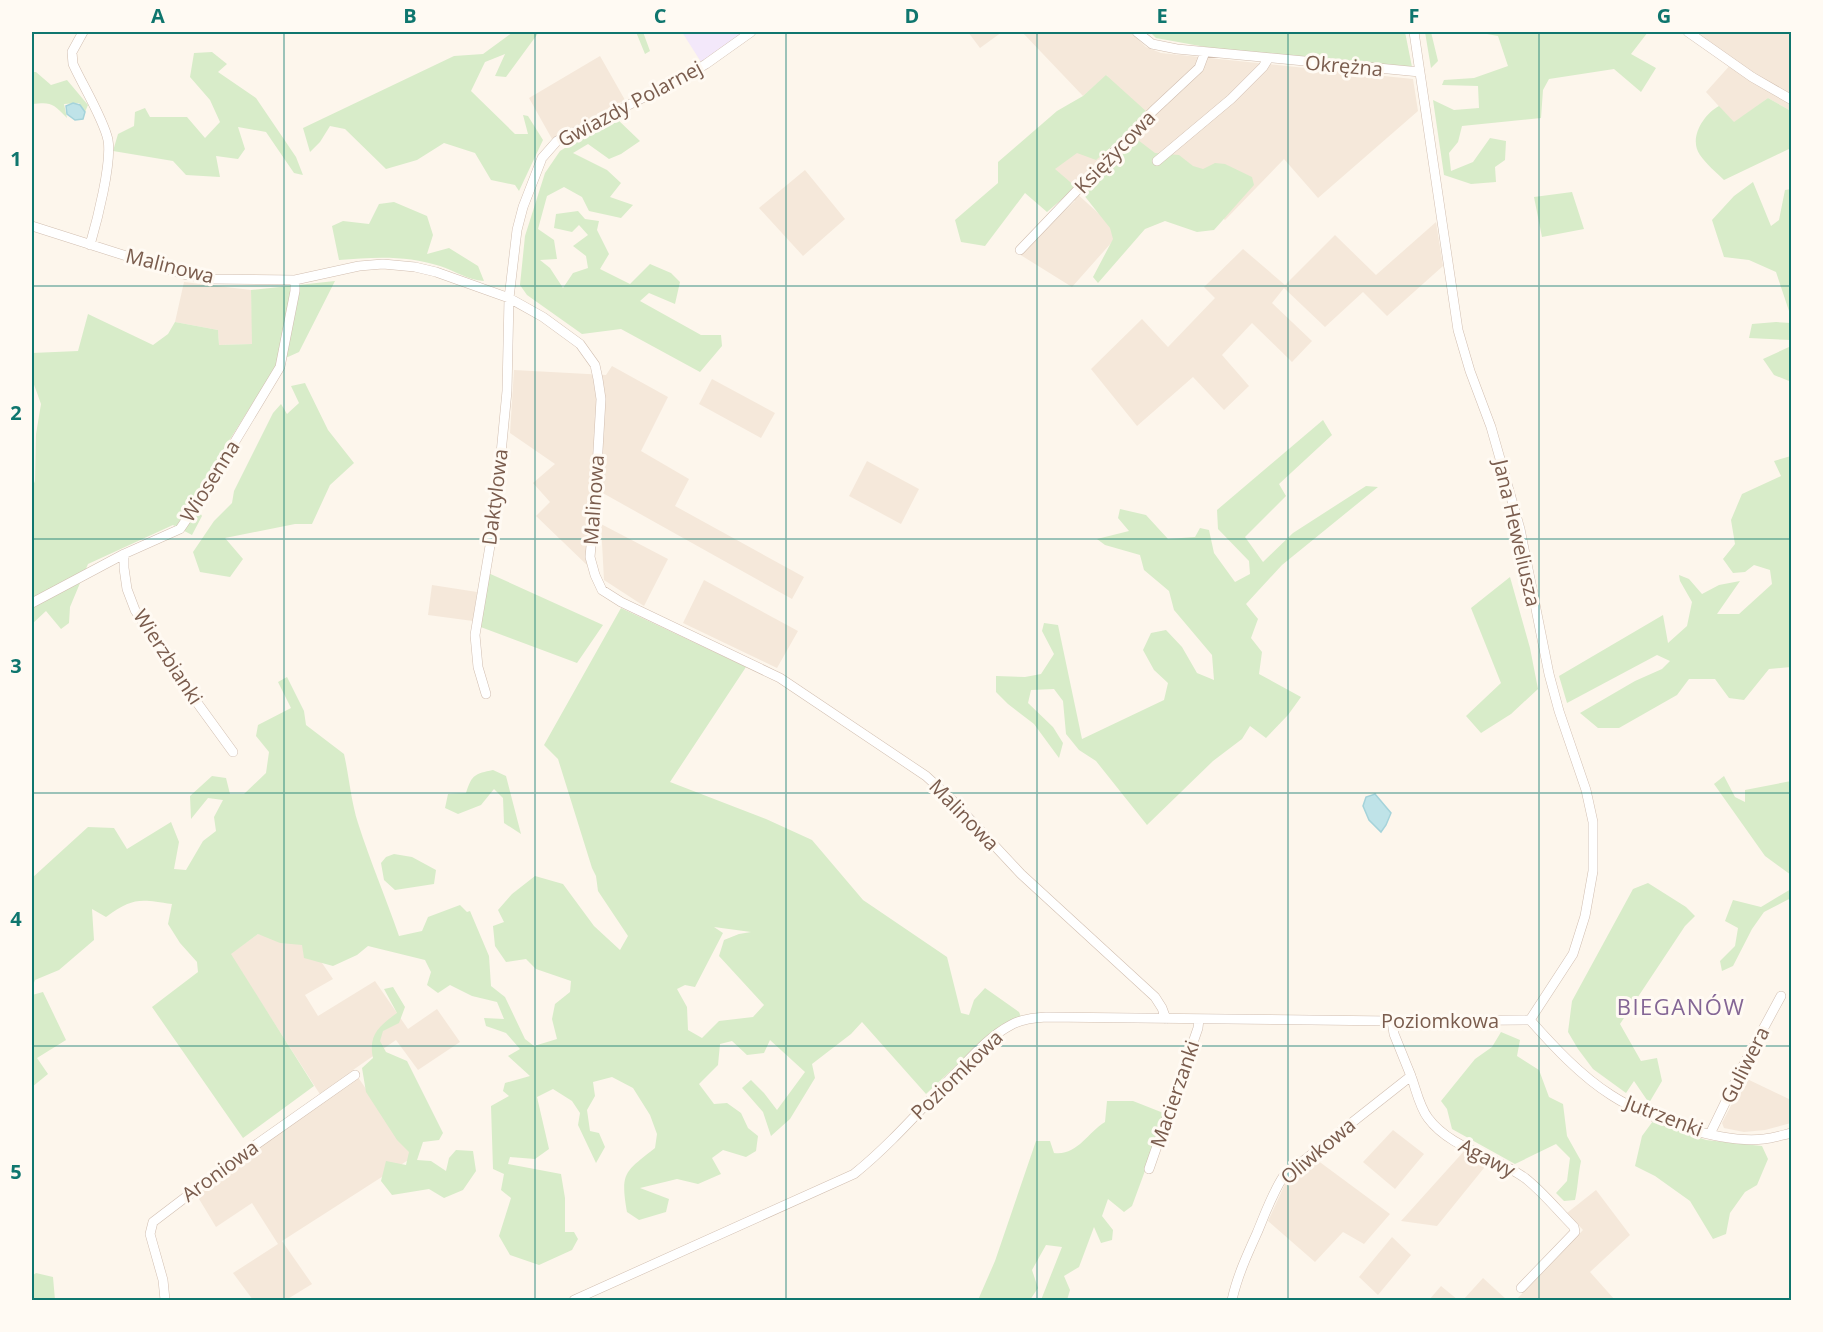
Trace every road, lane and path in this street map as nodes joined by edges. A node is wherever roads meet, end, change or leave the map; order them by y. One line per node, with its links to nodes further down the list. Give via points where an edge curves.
1 (83, 32): 12 (street, via 72,52 73,64 108,141)
2 (751, 32): 15 (street, Gwiazdy Polarnej, via 686,76 557,141 542,158 523,207)
3 (1137, 32): 6 (street, Okrężna, via 1152,44)
4 (1414, 32): 8 (street, Jana Heweliusza)
5 (1688, 32): 9 (street)
6 (1205, 52): 7 (street, Okrężna); 13 (street, Księżycowa, via 1199,68)
7 (1268, 59): 8 (street, Okrężna); 10 (street, via 1231,99)
8 (1420, 72): 23 (street, Jana Heweliusza, via 1458,330 1520,529 1549,674 1593,822 1593,872 1573,954)
9 (1791, 99)
10 (1158, 161)
11 (32, 226): 12 (street, Malinowa)
12 (90, 245): 14 (street, Malinowa, via 210,279)
13 (1020, 250)
14 (295, 280): 15 (street, Malinowa, via 359,266 398,265 436,272); 16 (street, Wiosenna, via 280,368 199,501 180,529)
15 (509, 298): 18 (street, Daktylowa, via 507,391 496,505 475,634); 21 (street, Malinowa, via 580,344 595,365 601,399 590,557 602,590 780,678 926,776 1021,874 1155,998)
16 (124, 554): 17 (street, Wiosenna); 19 (street, Wierzbianki, via 127,590 135,610)
17 (32, 603)
18 (486, 694)
19 (233, 752)
20 (1781, 996): 28 (street, Guliwera)
21 (1166, 1019): 22 (street, Poziomkowa); 32 (street, Poziomkowa, via 1046,1017 1011,1025 973,1055 854,1174)
22 (1199, 1019): 24 (street, Poziomkowa); 29 (street, Macierzanki)
23 (1530, 1020): 24 (street, Poziomkowa); 28 (street, Jutrzenki, via 1569,1061 1610,1095 1652,1115)
24 (1392, 1021): 26 (street)
25 (355, 1075): 31 (street, Aroniowa, via 153,1221 150,1234)
26 (1411, 1076): 30 (street, Agawy, via 1421,1105 1435,1126 1525,1179 1574,1227 1575,1232); 33 (street, Oliwkowa, via 1283,1177 1275,1188)
27 (1791, 1133): 28 (street, Jutrzenki, via 1764,1139)
28 (1710, 1134)
29 (1149, 1169)
30 (1521, 1288)
31 (165, 1300)
32 (574, 1300)
33 (1232, 1300)

